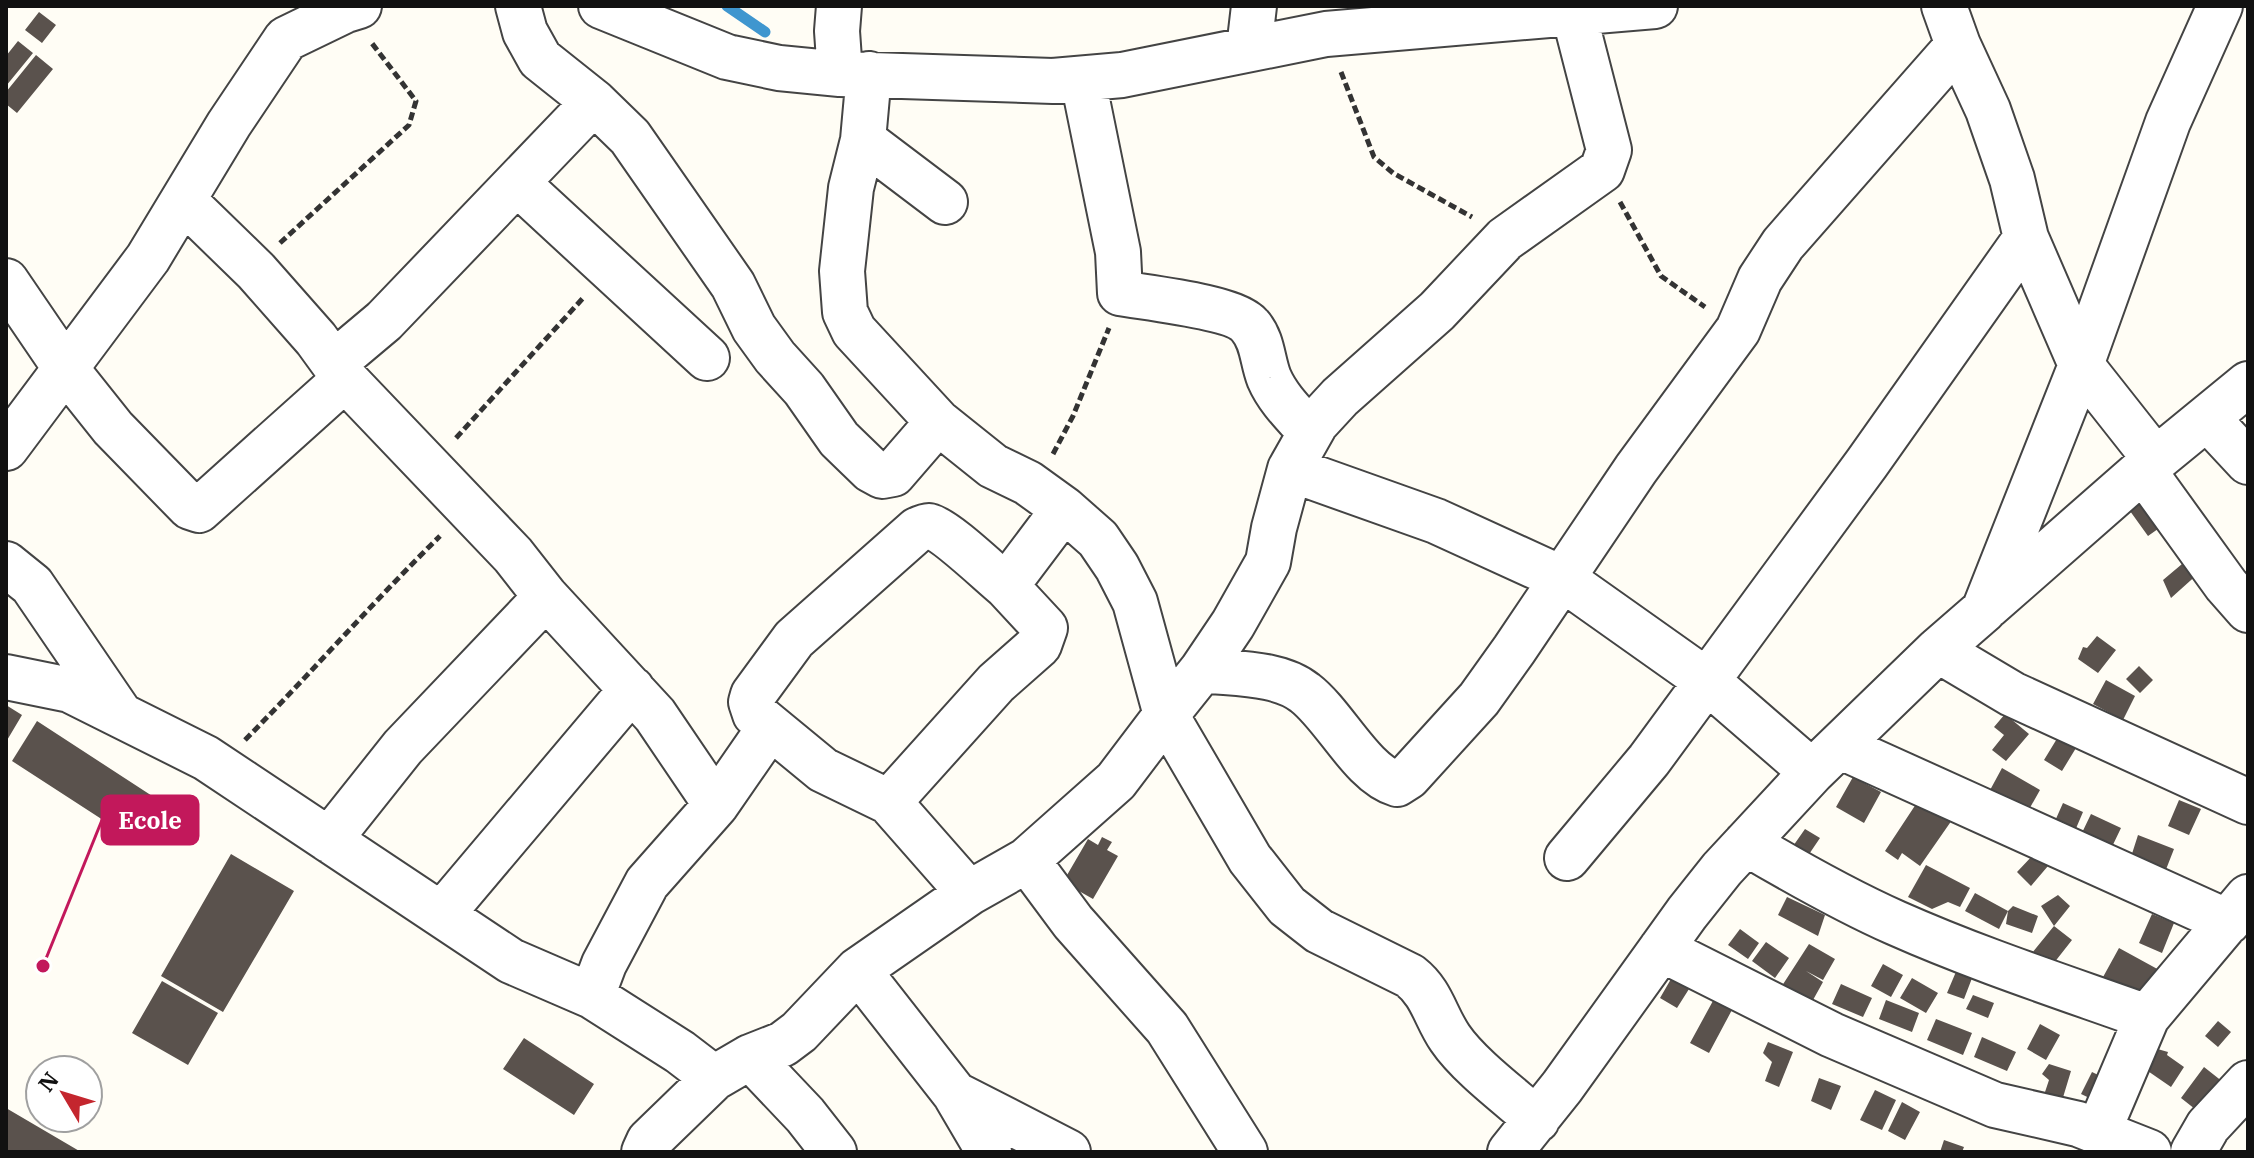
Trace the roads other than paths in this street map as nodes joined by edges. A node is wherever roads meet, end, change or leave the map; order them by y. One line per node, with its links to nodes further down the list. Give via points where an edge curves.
1 (518, 6): 14 (street, via 540,59)
2 (601, 6): 12 (street, via 727,57 779,68)
3 (839, 6): 12 (street, via 837,31)
4 (1254, 6): 11 (street)
5 (1655, 6): 8 (street)
6 (2220, 6): 22 (street, via 2168,122)
7 (338, 9): 17 (street, via 286,39)
8 (1574, 14): 9 (street); 29 (street, via 1609,150 1602,170 1505,239 1437,311 1340,397)
9 (1393, 18): 11 (street)
10 (1951, 25): 19 (street, via 1988,110); 34 (street, via 1783,244 1760,279 1738,330)
11 (1249, 49): 13 (street)
12 (855, 74): 13 (street); 15 (street)
13 (1083, 80): 29 (street, via 1118,252 1120,293 1233,314 1249,325)
14 (594, 102): 16 (street); 27 (street, via 630,137 733,285 768,348 839,439 871,470 893,474)
15 (863, 140): 18 (street); 27 (street, via 851,188 842,271 845,312 854,331)
16 (517, 183): 21 (street); 24 (street)
17 (183, 200): 23 (street, via 148,258); 24 (street, via 256,271)
18 (945, 202)
19 (2026, 238): 22 (street); 42 (street)
20 (6, 281): 23 (street)
21 (707, 358)
22 (2081, 365): 31 (street); 37 (street)
23 (66, 369): 24 (street, via 113,428 190,507 199,510); 28 (street)
24 (340, 371): 36 (street)
25 (2248, 384): 26 (street)
26 (2207, 418): 30 (street); 31 (street)
27 (938, 422): 32 (street, via 993,466)
28 (6, 448)
29 (1300, 450): 34 (street); 40 (street, via 1268,562)
30 (2248, 462)
31 (2150, 465): 37 (street); 38 (street, via 2226,585)
32 (1064, 509): 35 (street); 44 (street, via 1098,539 1135,602)
33 (6, 564): 45 (street, via 32,585)
34 (1563, 579): 40 (street, via 1479,699 1397,784 1372,770 1304,692 1271,679); 42 (street)
35 (1006, 586): 46 (street, via 929,526 917,530 794,639 751,702 755,714); 48 (street, via 1045,628 1043,640 996,683)
36 (546, 597): 43 (street); 51 (street, via 403,747)
37 (1984, 610): 39 (street)
38 (2248, 610)
39 (1938, 650): 47 (street); 49 (street, via 2012,694)
40 (1202, 670): 44 (street)
41 (6, 677): 45 (street, via 70,690)
42 (1707, 681): 47 (street); 53 (street)
43 (632, 689): 50 (street); 57 (street)
44 (1166, 715): 54 (street, via 1116,781); 66 (street, via 1250,859 1287,906 1319,931 1423,986 1450,1039 1480,1070)
45 (121, 716): 51 (street, via 221,768)
46 (770, 727): 48 (street, via 823,770); 50 (street)
47 (1826, 759): 52 (street); 56 (street)
48 (889, 802): 55 (street)
49 (2248, 802)
50 (716, 805): 60 (street, via 647,883)
51 (329, 840): 57 (street)
52 (1746, 843): 58 (street); 61 (street, via 1896,923)
53 (1567, 858)
54 (1027, 860): 55 (street); 71 (street, via 1073,922 1167,1028)
55 (969, 893): 59 (street)
56 (2238, 909): 61 (street)
57 (442, 914): 60 (street, via 511,961)
58 (1661, 949): 65 (street, via 1832,1035 1995,1105); 66 (street)
59 (858, 970): 62 (street, via 799,1032); 64 (street)
60 (592, 996): 62 (street, via 680,1052)
61 (2147, 1017): 65 (street)
62 (732, 1068): 67 (street); 68 (street, via 805,1115)
63 (2248, 1083): 73 (street, via 2208,1126)
64 (955, 1094): 69 (street); 70 (street)
65 (2099, 1130): 72 (street)
66 (1523, 1136)
67 (650, 1148)
68 (834, 1152)
69 (989, 1152)
70 (1068, 1152)
71 (1245, 1152)
72 (2149, 1152)
73 (2193, 1152)

